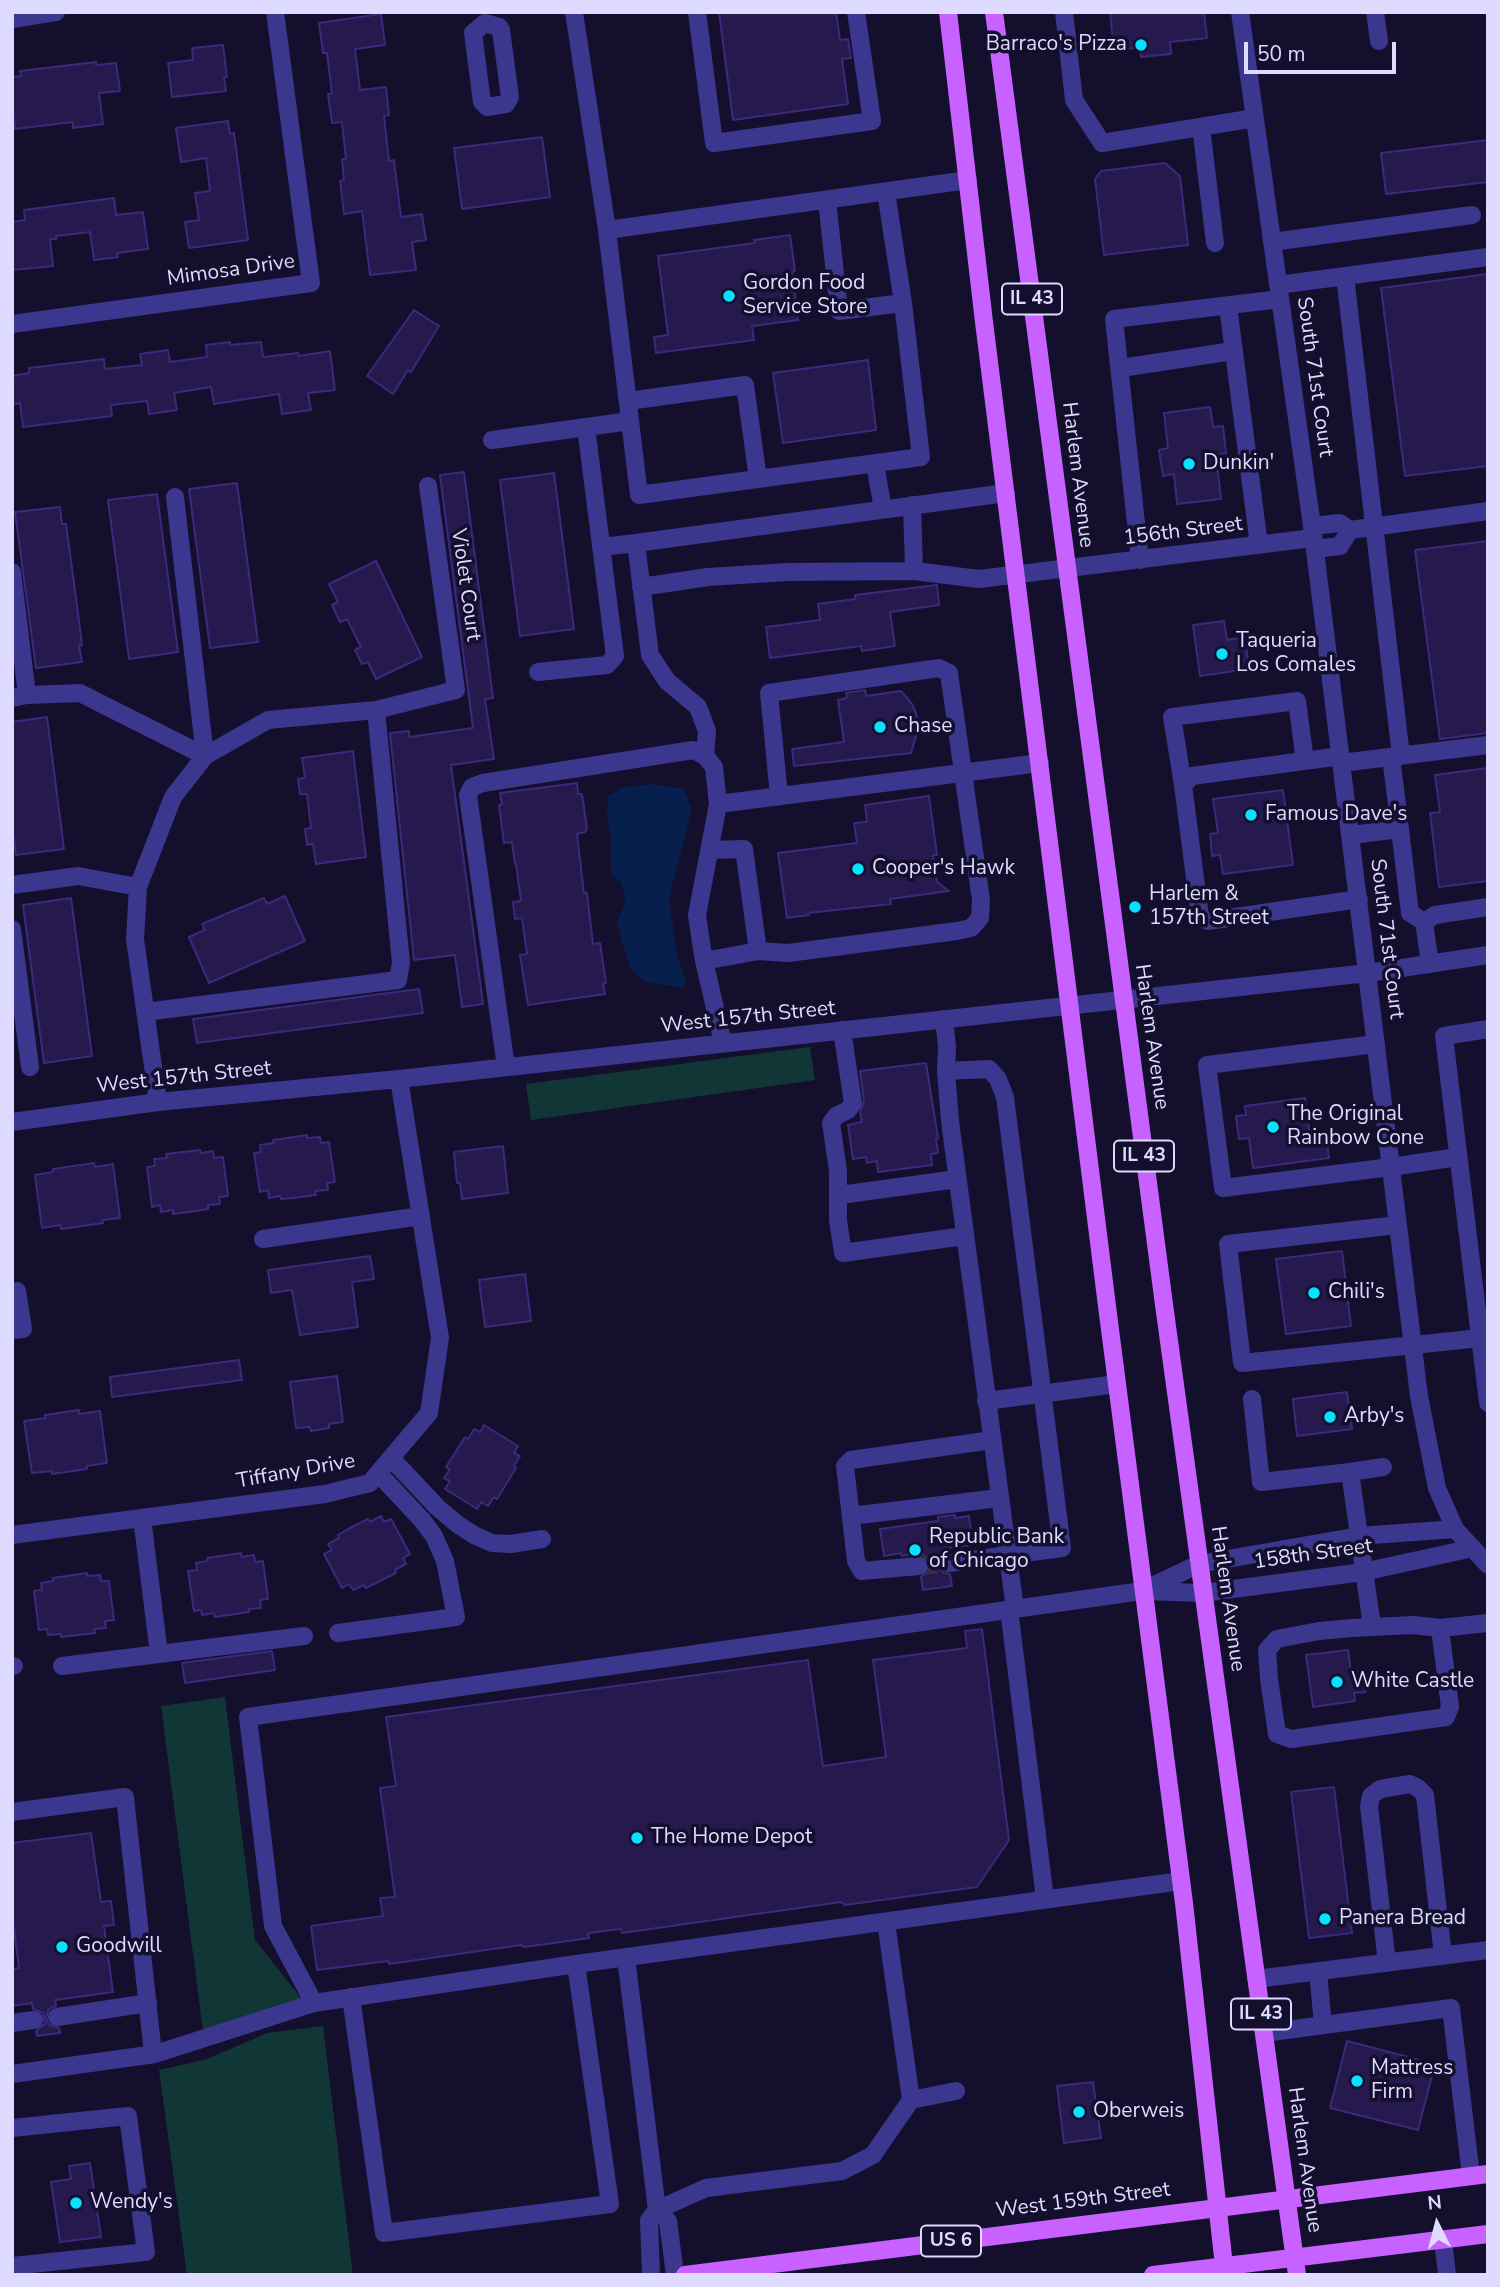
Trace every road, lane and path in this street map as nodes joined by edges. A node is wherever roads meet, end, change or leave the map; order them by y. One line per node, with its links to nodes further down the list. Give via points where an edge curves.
1 (56, 12): 11 (street)
2 (275, 12): 27 (street, Mimosa Drive, via 310,283)
3 (574, 12): 19 (street)
4 (697, 12): 5 (street, via 714,143 872,121)
5 (856, 12)
6 (948, 12): 15 (main road, IL 43)
7 (994, 12): 48 (main road, Harlem Avenue / IL 43)
8 (1064, 12): 14 (street, via 1074,100 1102,143)
9 (1240, 12): 13 (street, South 71st Court)
10 (1375, 12): 12 (street)
11 (12, 19)
12 (1379, 41)
13 (1255, 118): 14 (street); 20 (street, South 71st Court)
14 (1201, 127): 21 (street)
15 (968, 180): 16 (street); 37 (main road, IL 43)
16 (886, 192): 17 (street); 25 (street)
17 (827, 200): 19 (street); 25 (street, via 839,311)
18 (1472, 215): 20 (street)
19 (607, 230): 30 (street)
20 (1272, 242): 24 (street, South 71st Court)
21 (1215, 243)
22 (1488, 257): 23 (street)
23 (1345, 276): 24 (street); 42 (street)
24 (1279, 292): 26 (street); 43 (street, South 71st Court)
25 (903, 303): 34 (street, via 921,457)
26 (1228, 306): 28 (street); 29 (street, via 1114,319)
27 (12, 324)
28 (1233, 351): 29 (street); 45 (street)
29 (1121, 368): 47 (street)
30 (628, 401): 31 (street); 35 (street, via 745,386)
31 (630, 422): 32 (street); 35 (street, via 639,495)
32 (586, 428): 33 (street); 46 (street)
33 (492, 440)
34 (875, 464): 35 (street); 40 (street)
35 (758, 479)
36 (428, 486): 55 (street, Violet Court, via 456,690)
37 (1006, 493): 39 (street); 51 (main road, IL 43)
38 (175, 497): 57 (street)
39 (912, 505): 40 (street); 49 (street)
40 (883, 509): 44 (street)
41 (1488, 511): 42 (street, 156th Street)
42 (1373, 526): 43 (street, 156th Street, via 1349,530 1340,523); 59 (street)
43 (1313, 538): 45 (street, 156th Street); 60 (street, South 71st Court)
44 (636, 543): 46 (street); 52 (street)
45 (1259, 545): 47 (street, 156th Street)
46 (601, 547): 53 (street, via 615,656 607,665)
47 (1140, 560): 48 (street, 156th Street)
48 (1067, 569): 51 (street, 156th Street); 81 (main road, Harlem Avenue / IL 43)
49 (914, 570): 51 (street, 156th Street, via 979,579); 52 (street, 156th Street, via 761,573)
50 (12, 572): 54 (street)
51 (1017, 576): 62 (main road, IL 43)
52 (641, 587): 58 (street, via 650,655 667,681 698,707 708,731)
53 (538, 672)
54 (20, 697): 57 (street, via 80,693)
55 (376, 710): 57 (street, via 268,720); 83 (street, via 401,962 398,980)
56 (1488, 745): 59 (street)
57 (205, 756): 71 (street, via 173,797)
58 (705, 756): 66 (street, via 714,767); 90 (street, via 693,750 472,787 468,795)
59 (1396, 756): 60 (street); 67 (street)
60 (1341, 760): 61 (street); 68 (street, South 71st Court)
61 (1305, 761): 64 (street, via 1192,776); 64 (street, via 1297,701 1172,717)
62 (1040, 763): 63 (street); 82 (main road, IL 43)
63 (964, 772): 65 (street); 65 (street, via 948,673 939,668 769,693); 76 (street, via 981,900 980,918 971,928 788,953)
64 (1183, 785): 72 (street, via 1200,917 1208,921)
65 (779, 796): 66 (street)
66 (718, 804): 69 (street)
67 (1400, 829): 68 (street); 74 (street, via 1410,914)
68 (1351, 835): 72 (street, South 71st Court)
69 (710, 850): 76 (street, via 744,849); 78 (street, via 697,903)
70 (12, 885): 71 (street, via 78,876)
71 (138, 887): 83 (street, via 135,939)
72 (1359, 899): 80 (street, South 71st Court)
73 (1488, 907): 74 (street, via 1435,915)
74 (1424, 922): 79 (street)
75 (12, 929): 89 (street)
76 (758, 951): 78 (street)
77 (1488, 955): 79 (street, West 157th Street)
78 (704, 961): 87 (street)
79 (1430, 964): 80 (street, West 157th Street)
80 (1368, 973): 81 (street, West 157th Street); 88 (street, South 71st Court)
81 (1123, 1000): 82 (street, West 157th Street); 127 (main road, Harlem Avenue / IL 43)
82 (1069, 1005): 84 (street, West 157th Street); 107 (main road, IL 43)
83 (145, 1012): 93 (street)
84 (944, 1019): 86 (street, West 157th Street); 91 (street)
85 (1488, 1029): 95 (street, via 1444,1036)
86 (842, 1030): 87 (street, West 157th Street); 98 (street, via 853,1102 831,1123)
87 (723, 1043): 90 (street, West 157th Street)
88 (1376, 1044): 96 (street, South 71st Court); 96 (street, via 1207,1065 1223,1188)
89 (30, 1067)
90 (506, 1068): 92 (street, West 157th Street)
91 (946, 1071): 97 (street); 108 (street, via 989,1069 1005,1097)
92 (399, 1079): 93 (street, West 157th Street); 99 (street, Tiffany Drive)
93 (158, 1102): 94 (street, West 157th Street)
94 (12, 1122)
95 (1458, 1157): 96 (street); 105 (street)
96 (1391, 1167): 100 (street, South 71st Court)
97 (957, 1179): 98 (street); 101 (street)
98 (840, 1195): 101 (street, via 843,1253)
99 (421, 1216): 102 (street); 113 (street, Tiffany Drive, via 440,1338 429,1413)
100 (1398, 1225): 106 (street, South 71st Court); 106 (street, via 1228,1244 1242,1363)
101 (964, 1236): 110 (street)
102 (263, 1239)
103 (12, 1292): 104 (street, via 17,1291 23,1329)
104 (12, 1330)
105 (1480, 1338): 106 (street); 111 (street)
106 (1413, 1344): 120 (street, South 71st Court, via 1437,1488)
107 (1117, 1384): 108 (street); 131 (main road, IL 43)
108 (1041, 1394): 110 (street); 125 (street, via 1062,1548)
109 (1252, 1399): 115 (street, via 1261,1482)
110 (986, 1401): 112 (street)
111 (1488, 1403)
112 (992, 1440): 117 (street); 118 (street, via 851,1460 845,1466)
113 (391, 1458): 116 (street, Tiffany Drive); 123 (street, via 437,1507 474,1535 492,1543)
114 (1383, 1468): 115 (street)
115 (1350, 1472): 122 (street)
116 (378, 1473): 119 (street, Tiffany Drive, via 370,1483 326,1494); 137 (street, via 434,1535 445,1561 456,1617)
117 (999, 1497): 118 (street); 125 (street)
118 (851, 1516): 129 (street, via 856,1561 862,1571)
119 (142, 1518): 121 (street, Tiffany Drive); 139 (street)
120 (1455, 1529): 122 (street, 158th Street); 124 (street, South 71st Court)
121 (12, 1535)
122 (1359, 1536): 127 (street, 158th Street); 130 (street)
123 (541, 1539)
124 (1473, 1548): 128 (street, South 71st Court); 130 (street, 158th Street)
125 (1007, 1556): 126 (street); 133 (street)
126 (949, 1563)
127 (1199, 1564): 131 (street, 158th Street); 132 (main road, Harlem Avenue / IL 43)
128 (1488, 1565)
129 (919, 1566)
130 (1363, 1572): 132 (street, 158th Street); 135 (street)
131 (1142, 1591): 132 (street, 158th Street); 133 (street); 142 (main road, IL 43)
132 (1203, 1593): 151 (main road, Harlem Avenue / IL 43)
133 (1012, 1609): 143 (street); 154 (street, via 248,1717 273,1926)
134 (1488, 1623): 136 (street)
135 (1372, 1626): 136 (street); 136 (street, via 1277,1639 1267,1650 1277,1734 1291,1739 1446,1717 1450,1707)
136 (1440, 1629)
137 (338, 1633)
138 (304, 1636): 139 (street)
139 (159, 1654): 140 (street)
140 (62, 1666)
141 (12, 1812): 153 (street, via 125,1797)
142 (1181, 1881): 143 (street); 167 (main road, IL 43)
143 (1045, 1899): 144 (street)
144 (886, 1922): 147 (street); 163 (street)
145 (1488, 1950): 146 (street)
146 (1443, 1956): 148 (street); 148 (street, via 1425,1795 1410,1784 1380,1789 1371,1796)
147 (626, 1957): 149 (street); 168 (street)
148 (1387, 1963): 150 (street)
149 (576, 1964): 152 (street); 152 (street, via 610,2204 384,2233)
150 (1318, 1972): 151 (street); 158 (street)
151 (1256, 1979): 159 (main road, Harlem Avenue / IL 43)
152 (351, 1997): 154 (street)
153 (148, 2003): 155 (street); 160 (street)
154 (314, 2003): 160 (street)
155 (57, 2017)
156 (34, 2020): 157 (street)
157 (12, 2023)
158 (1324, 2025): 159 (street); 165 (street, via 1451,2008)
159 (1264, 2034): 166 (main road, Harlem Avenue / IL 43)
160 (153, 2054): 161 (street)
161 (12, 2074)
162 (956, 2091): 163 (street)
163 (911, 2100): 168 (street, via 873,2155 842,2171 706,2188)
164 (12, 2128): 172 (street, via 128,2116 146,2252)
165 (1479, 2175): 166 (main road, West 159th Street / US 6)
166 (1287, 2199): 167 (main road, West 159th Street / US 6); 171 (main road, Harlem Avenue / IL 43)
167 (1218, 2207): 173 (main road, IL 43); 177 (main road, West 159th Street / US 6)
168 (657, 2210): 175 (street, via 649,2220); 176 (street, via 668,2221)
169 (1488, 2234): 170 (main road)
170 (1443, 2239): 171 (main road); 179 (street)
171 (1296, 2266): 173 (main road)
172 (12, 2267): 174 (street)
173 (1224, 2270): 178 (main road)
174 (19, 2275)
175 (651, 2275)
176 (675, 2275)
177 (685, 2275)
178 (1153, 2275)
179 (1447, 2275)

